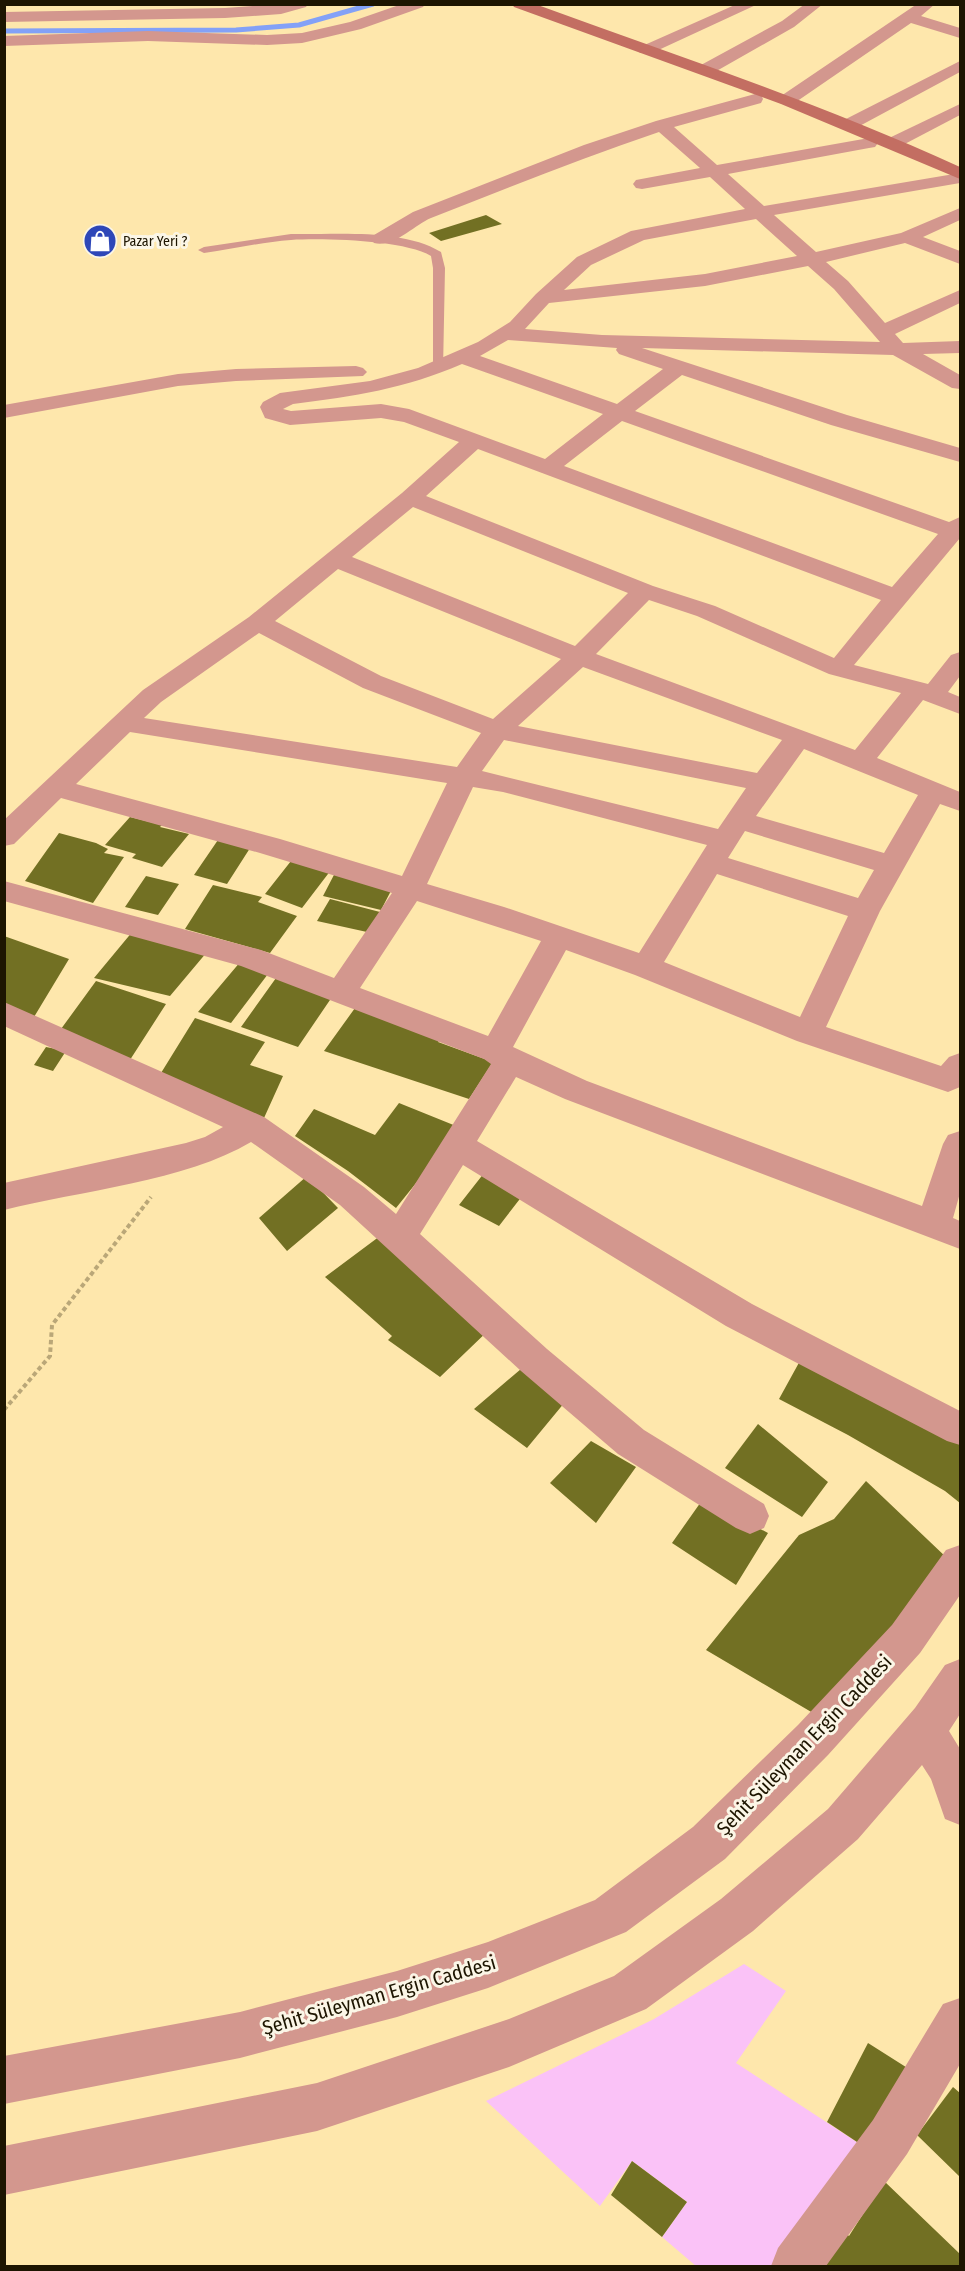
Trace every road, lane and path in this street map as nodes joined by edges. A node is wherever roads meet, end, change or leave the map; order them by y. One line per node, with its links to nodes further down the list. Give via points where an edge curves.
1 (301, 4): 7 (street, via 225,13)
2 (418, 4): 10 (street, via 355,26 302,38 148,36)
3 (751, 4): 11 (street)
4 (816, 4): 13 (street)
5 (933, 6): 8 (street)
6 (513, 7): 11 (main road); 14 (main road)
7 (4, 17)
8 (909, 17): 9 (street); 15 (street)
9 (960, 33)
10 (4, 41)
11 (646, 50): 13 (main road)
12 (960, 66): 18 (street)
13 (706, 69): 15 (main road)
14 (755, 99): 17 (street); 20 (main road)
15 (787, 100): 18 (main road)
16 (960, 109): 19 (street)
17 (662, 125): 23 (street); 28 (street, via 420,216)
18 (848, 125): 19 (main road)
19 (893, 142): 22 (main road)
20 (869, 143): 22 (main road); 23 (street)
21 (960, 159): 22 (street)
22 (948, 170): 25 (street)
23 (715, 171): 24 (street); 25 (street)
24 (642, 184)
25 (761, 212): 31 (street); 33 (street, via 638,236 584,261)
26 (960, 213): 27 (street)
27 (907, 237): 30 (street); 31 (street)
28 (381, 239): 29 (lane, via 291,237); 41 (lane, via 425,247 437,254)
29 (204, 250)
30 (960, 258)
31 (812, 259): 33 (street, via 705,280); 34 (street)
32 (960, 296): 34 (street)
33 (543, 298): 35 (street)
34 (883, 332): 38 (street)
35 (505, 334): 36 (street); 39 (street)
36 (602, 341): 38 (street); 40 (street)
37 (960, 347): 38 (street)
38 (897, 349): 42 (street)
39 (460, 356): 41 (street); 44 (street)
40 (678, 368): 44 (street); 46 (street)
41 (432, 370): 43 (street, via 224,376 167,382); 45 (street, via 372,387 288,398 271,406 273,413 290,418 381,411 409,416)
42 (960, 383)
43 (4, 412)
44 (619, 413): 47 (street); 49 (street)
45 (475, 440): 47 (street); 48 (street)
46 (960, 455)
47 (548, 466): 52 (street)
48 (410, 498): 50 (street); 51 (street)
49 (958, 528): 52 (street)
50 (335, 559): 53 (street); 54 (street)
51 (644, 591): 54 (street); 56 (street, via 706,611)
52 (896, 597): 56 (street)
53 (258, 622): 59 (street, via 152,696); 60 (street, via 372,682)
54 (579, 657): 60 (street); 61 (street)
55 (960, 660): 57 (street)
56 (838, 669): 57 (street)
57 (926, 692): 58 (street); 62 (street)
58 (960, 706)
59 (125, 723): 63 (street); 65 (street)
60 (497, 730): 63 (street); 64 (street)
61 (799, 737): 62 (street); 64 (street)
62 (860, 761): 66 (street)
63 (464, 777): 68 (street, via 503,783); 70 (street)
64 (764, 783): 68 (street)
65 (57, 788): 67 (street); 70 (street)
66 (947, 796): 69 (street)
67 (4, 837)
68 (725, 841): 69 (street); 72 (street); 74 (street)
69 (892, 865): 72 (street)
70 (411, 887): 73 (street); 75 (street)
71 (4, 891): 75 (street, via 250,958)
72 (865, 911): 77 (street)
73 (558, 937): 74 (street); 78 (street)
74 (646, 967): 77 (street)
75 (340, 993): 78 (street)
76 (4, 1013): 80 (street)
77 (808, 1033): 79 (street, via 948,1080)
78 (503, 1056): 82 (street); 85 (street, via 576,1090)
79 (960, 1065)
80 (252, 1126): 83 (street, via 214,1147); 86 (street, via 352,1196)
81 (960, 1143): 85 (street)
82 (458, 1146): 86 (street); 88 (street, via 740,1315)
83 (127, 1170): 84 (street); 87 (path, via 152,1197 52,1325 50,1356)
84 (4, 1197)
85 (947, 1230)
86 (400, 1237): 89 (street, via 534,1360 632,1442)
87 (4, 1410)
88 (960, 1429)
89 (750, 1516)
90 (960, 1563): 95 (street, Şehit Süleyman Ergin Caddesi, via 906,1639 813,1740 709,1843 610,1916 488,1965 397,1994 240,2035)
91 (960, 1679): 92 (street)
92 (924, 1731): 93 (street, via 948,1769); 96 (street, via 843,1824 737,1915 630,1993 509,2043 317,2107)
93 (960, 1804)
94 (960, 2021): 97 (street, via 890,2136)
95 (4, 2080)
96 (4, 2171)
97 (796, 2266)

